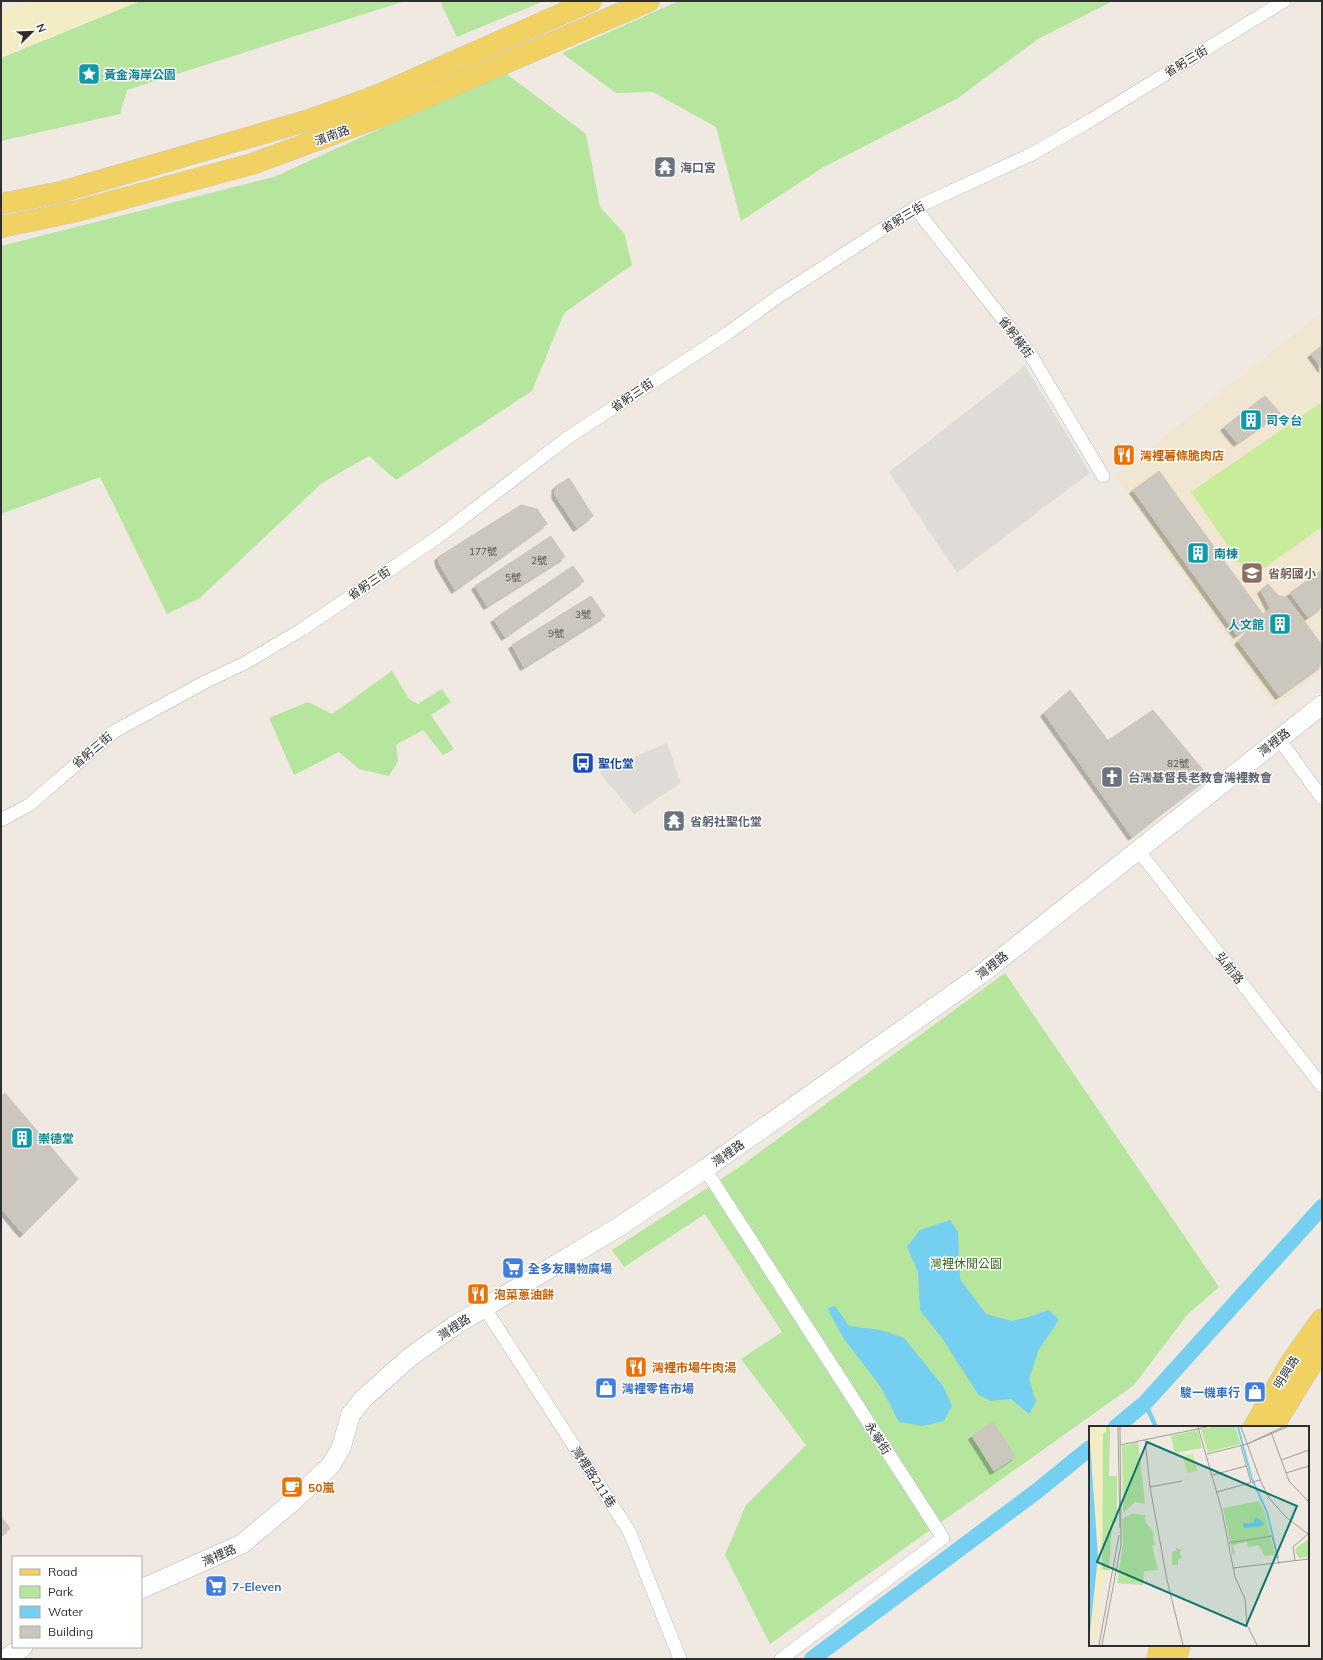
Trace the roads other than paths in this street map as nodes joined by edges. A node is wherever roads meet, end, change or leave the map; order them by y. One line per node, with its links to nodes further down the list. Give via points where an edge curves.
1 (591, 1): 4 (main road, 濱南路, via 376,96 309,120 61,192)
2 (648, 1): 6 (main road, 濱南路, via 382,116 252,164 73,212)
3 (1284, 1): 5 (street, 省躬三街, via 1030,155)
4 (1, 204)
5 (915, 208): 7 (street, 省躬橫街, via 1029,352); 11 (street, 省躬三街, via 778,296 728,333 570,436 438,537 301,630 115,731 29,805)
6 (1, 227)
7 (1103, 476)
8 (1322, 705): 9 (street, 灣裡路)
9 (1279, 738): 10 (street); 12 (street, 灣裡路)
10 (1322, 798)
11 (1, 820)
12 (1138, 850): 13 (street, 弘前路); 14 (street, 灣裡路, via 980,975)
13 (1322, 1086)
14 (705, 1169): 15 (street, 灣裡路, via 620,1226); 26 (street, 永寧街, via 942,1538)
15 (484, 1307): 20 (street, 灣裡路, via 410,1358 364,1398 348,1420 341,1448 331,1465 242,1544); 25 (street, 灣裡路211巷, via 630,1531)
16 (1322, 1319): 18 (main road, 明興路, via 1291,1362)
17 (1322, 1350): 19 (main road, 明興路)
18 (1255, 1426)
19 (1274, 1426)
20 (142, 1588)
21 (1161, 1646): 27 (main road)
22 (1180, 1646): 28 (main road)
23 (22, 1648): 24 (street)
24 (5, 1659)
25 (680, 1659)
26 (781, 1659)
27 (1157, 1659)
28 (1176, 1659)

